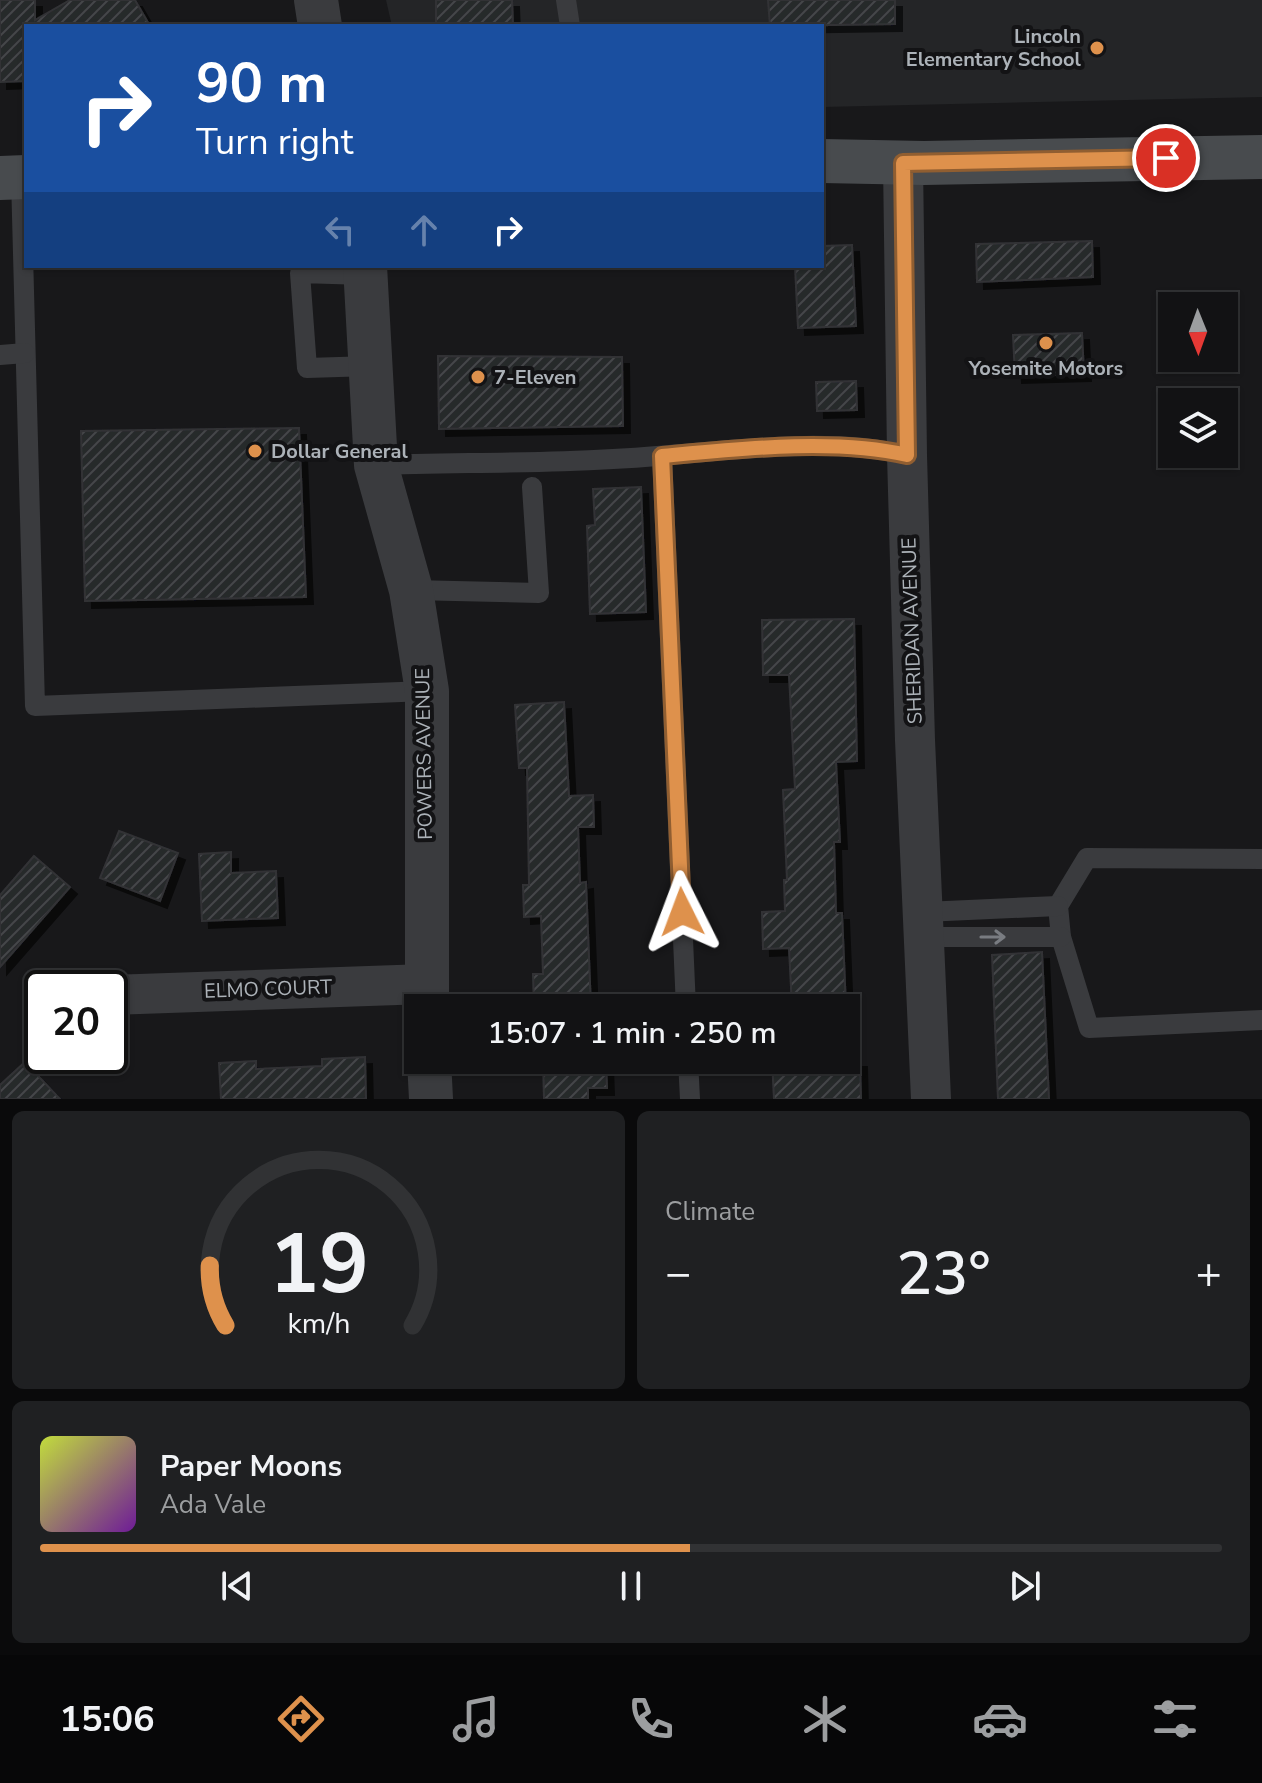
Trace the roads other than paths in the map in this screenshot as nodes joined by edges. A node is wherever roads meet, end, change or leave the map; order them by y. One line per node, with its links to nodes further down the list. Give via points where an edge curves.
1 (316, 0): 3 (street)
2 (566, 0): 4 (lane)
3 (320, 24)
4 (570, 24)
5 (1262, 157): 7 (main road)
6 (824, 161): 7 (main road)
7 (903, 163): 13 (street, SHERIDAN AVENUE)
8 (16, 178): 10 (lane)
9 (365, 270): 12 (street, POWERS AVENUE); 12 (lane, via 300,273 307,368)
10 (25, 353): 11 (lane); 18 (lane, via 35,706)
11 (0, 355)
12 (371, 366): 15 (street, POWERS AVENUE)
13 (907, 455): 14 (lane, via 869,447 743,448); 21 (street, SHERIDAN AVENUE)
14 (662, 456): 15 (lane); 24 (lane)
15 (376, 465): 17 (street, POWERS AVENUE)
16 (532, 487): 17 (lane, via 539,593)
17 (411, 590): 18 (street, POWERS AVENUE)
18 (427, 691): 23 (street, POWERS AVENUE)
19 (1262, 859): 20 (lane, via 1087,858)
20 (1058, 906): 21 (lane); 22 (lane)
21 (924, 924): 22 (lane, one-way to 22); 32 (street, SHERIDAN AVENUE)
22 (1061, 937): 27 (lane, via 1089,1028)
23 (426, 994)
24 (685, 994)
25 (128, 995): 26 (street, ELMO COURT)
26 (404, 996)
27 (1262, 1020)
28 (430, 1074): 30 (street)
29 (689, 1074): 31 (lane)
30 (431, 1099)
31 (690, 1099)
32 (931, 1099)

